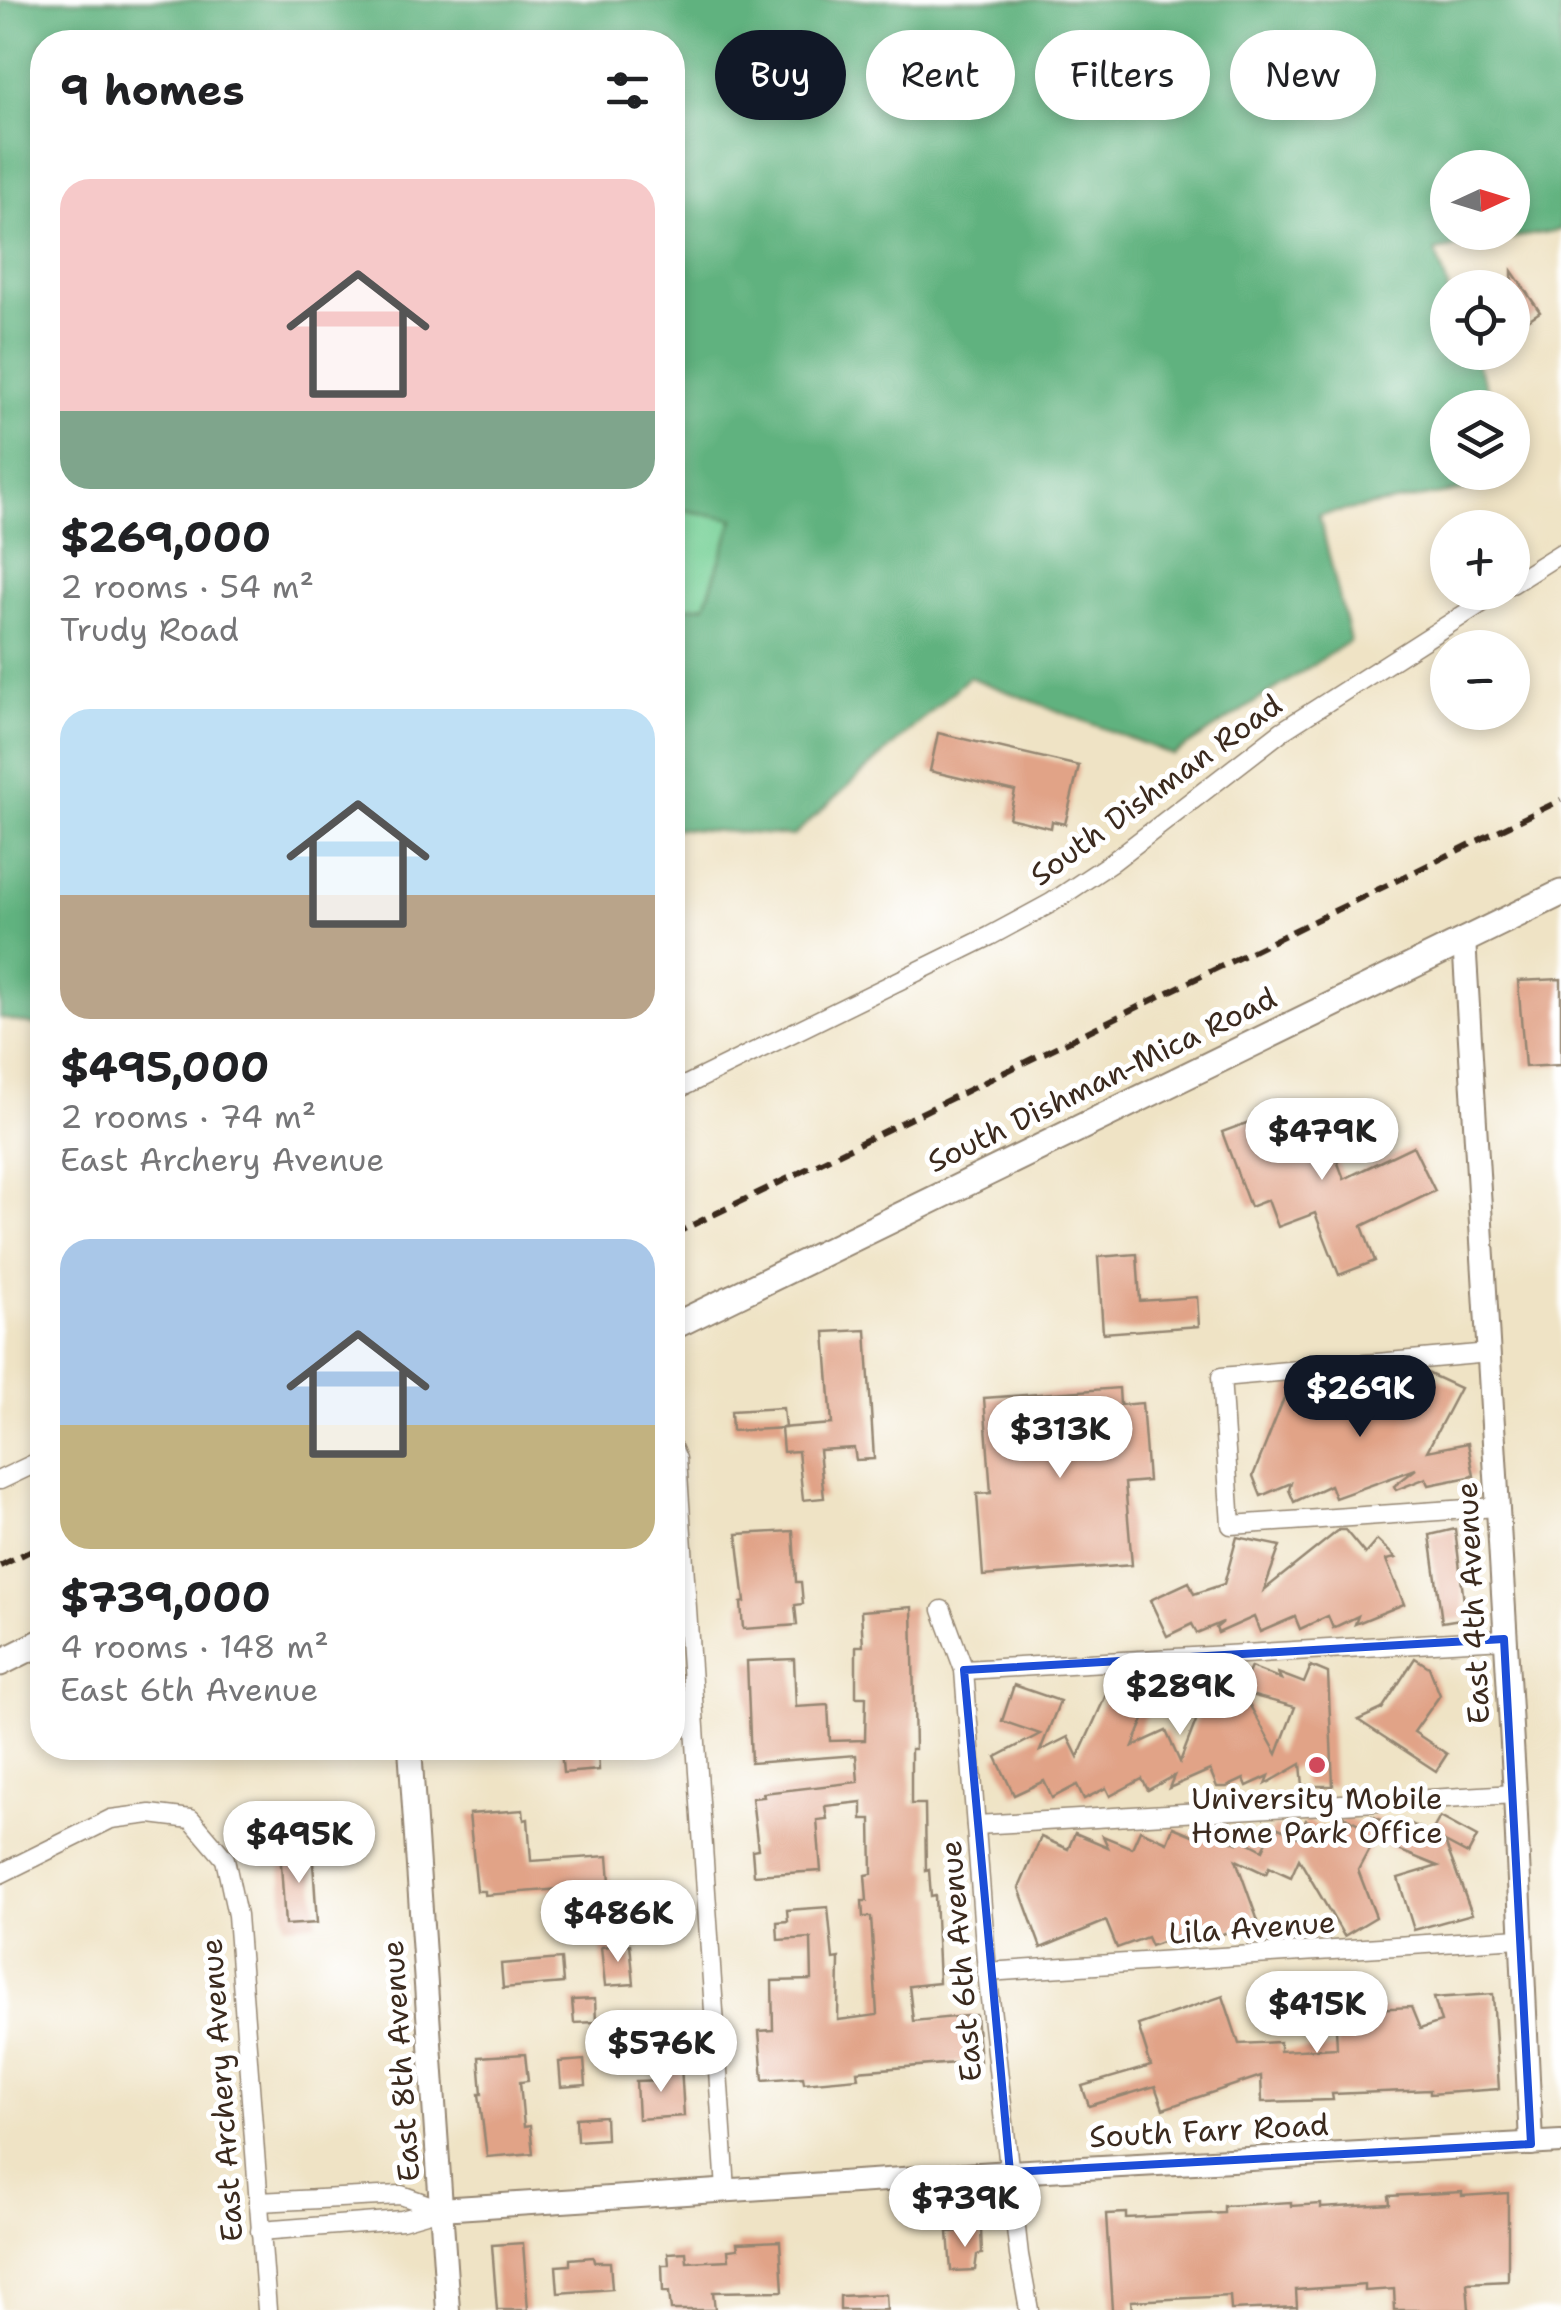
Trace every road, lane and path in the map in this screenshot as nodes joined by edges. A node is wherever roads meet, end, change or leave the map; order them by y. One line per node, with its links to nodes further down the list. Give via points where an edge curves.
1 (1561, 553): 2 (street)
2 (1530, 573)
3 (1471, 610): 6 (street, South Dishman Road, via 1268,741 1051,902)
4 (1561, 893): 5 (main road, South Dishman-Mica Road)
5 (1464, 939): 7 (main road, South Dishman-Mica Road); 8 (street, East 4th Avenue)
6 (685, 1086)
7 (685, 1320)
8 (1489, 1353): 11 (street, East 4th Avenue); 11 (street, via 1221,1377 1231,1525)
9 (30, 1466): 10 (street)
10 (0, 1480)
11 (1497, 1507): 14 (street, East 4th Avenue)
12 (685, 1578): 27 (street)
13 (942, 1610): 17 (street, East 6th Avenue)
14 (1504, 1639): 17 (street); 19 (street, East 4th Avenue)
15 (30, 1648): 16 (main road)
16 (0, 1663)
17 (964, 1670): 20 (street, East 6th Avenue)
18 (411, 1760): 29 (street, East 8th Avenue)
19 (1515, 1794): 20 (street); 22 (street, East 4th Avenue)
20 (976, 1825): 23 (street, East 6th Avenue)
21 (0, 1874): 28 (street, East Archery Avenue, via 112,1819 150,1814 190,1819 225,1859 237,1916)
22 (1520, 1938): 23 (street, Lila Avenue); 25 (street, East 4th Avenue)
23 (987, 1972): 26 (street, East 6th Avenue)
24 (1561, 2142): 25 (street, South Farr Road)
25 (1531, 2144): 26 (street, South Farr Road)
26 (1010, 2172): 27 (street, South Farr Road); 33 (street, East 6th Avenue)
27 (726, 2190): 29 (street, South Farr Road)
28 (258, 2202): 29 (street, South Farr Road, via 401,2195); 30 (street, East Archery Avenue)
29 (440, 2209): 30 (street, South Farr Road, via 402,2220); 32 (street, East 8th Avenue)
30 (260, 2231): 31 (street, East Archery Avenue)
31 (266, 2310)
32 (448, 2310)
33 (1029, 2310)

